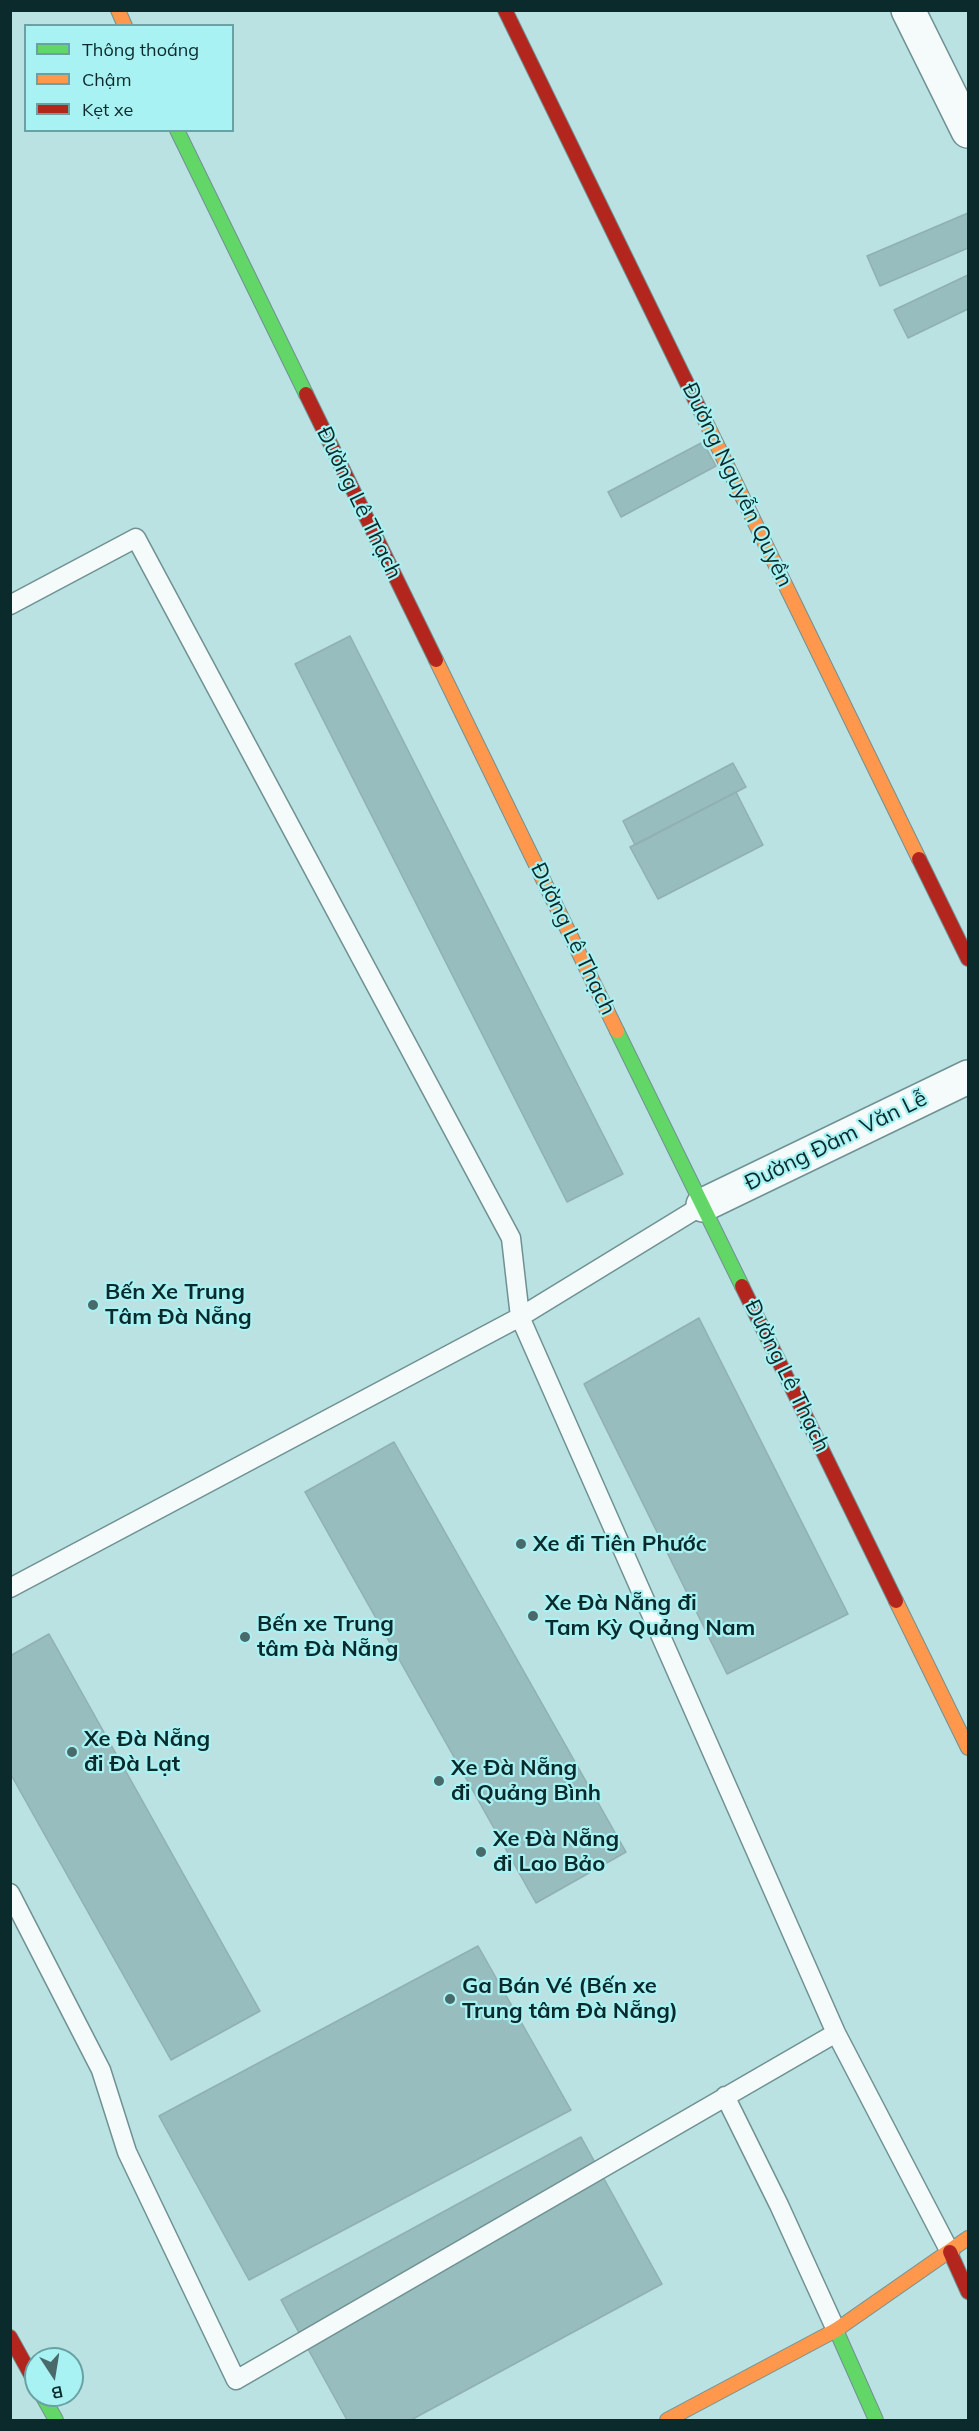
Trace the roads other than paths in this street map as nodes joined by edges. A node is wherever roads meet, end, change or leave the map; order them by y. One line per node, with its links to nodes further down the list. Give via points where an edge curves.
1 (118, 10): 4 (street)
2 (505, 10): 8 (street, Đường Nguyễn Quyền)
3 (908, 10): 5 (street)
4 (124, 24)
5 (969, 131)
6 (178, 132): 10 (street, Đường Lê Thạch)
7 (10, 605): 11 (lane, via 136,538 511,1238)
8 (969, 959)
9 (969, 1077): 10 (street, Đường Đàm Văn Lễ)
10 (703, 1205): 11 (lane); 13 (street, Đường Lê Thạch)
11 (520, 1317): 12 (lane); 15 (lane)
12 (10, 1588)
13 (969, 1748)
14 (10, 1893): 16 (lane, via 101,2070 127,2152 236,2379)
15 (836, 2033): 16 (lane); 18 (lane)
16 (725, 2096): 20 (lane)
17 (969, 2238): 18 (street)
18 (950, 2252): 19 (street); 20 (street)
19 (969, 2292)
20 (836, 2330): 25 (street); 26 (street)
21 (10, 2337): 22 (street)
22 (24, 2362)
23 (48, 2407): 24 (street)
24 (56, 2421)
25 (667, 2421)
26 (876, 2421)

